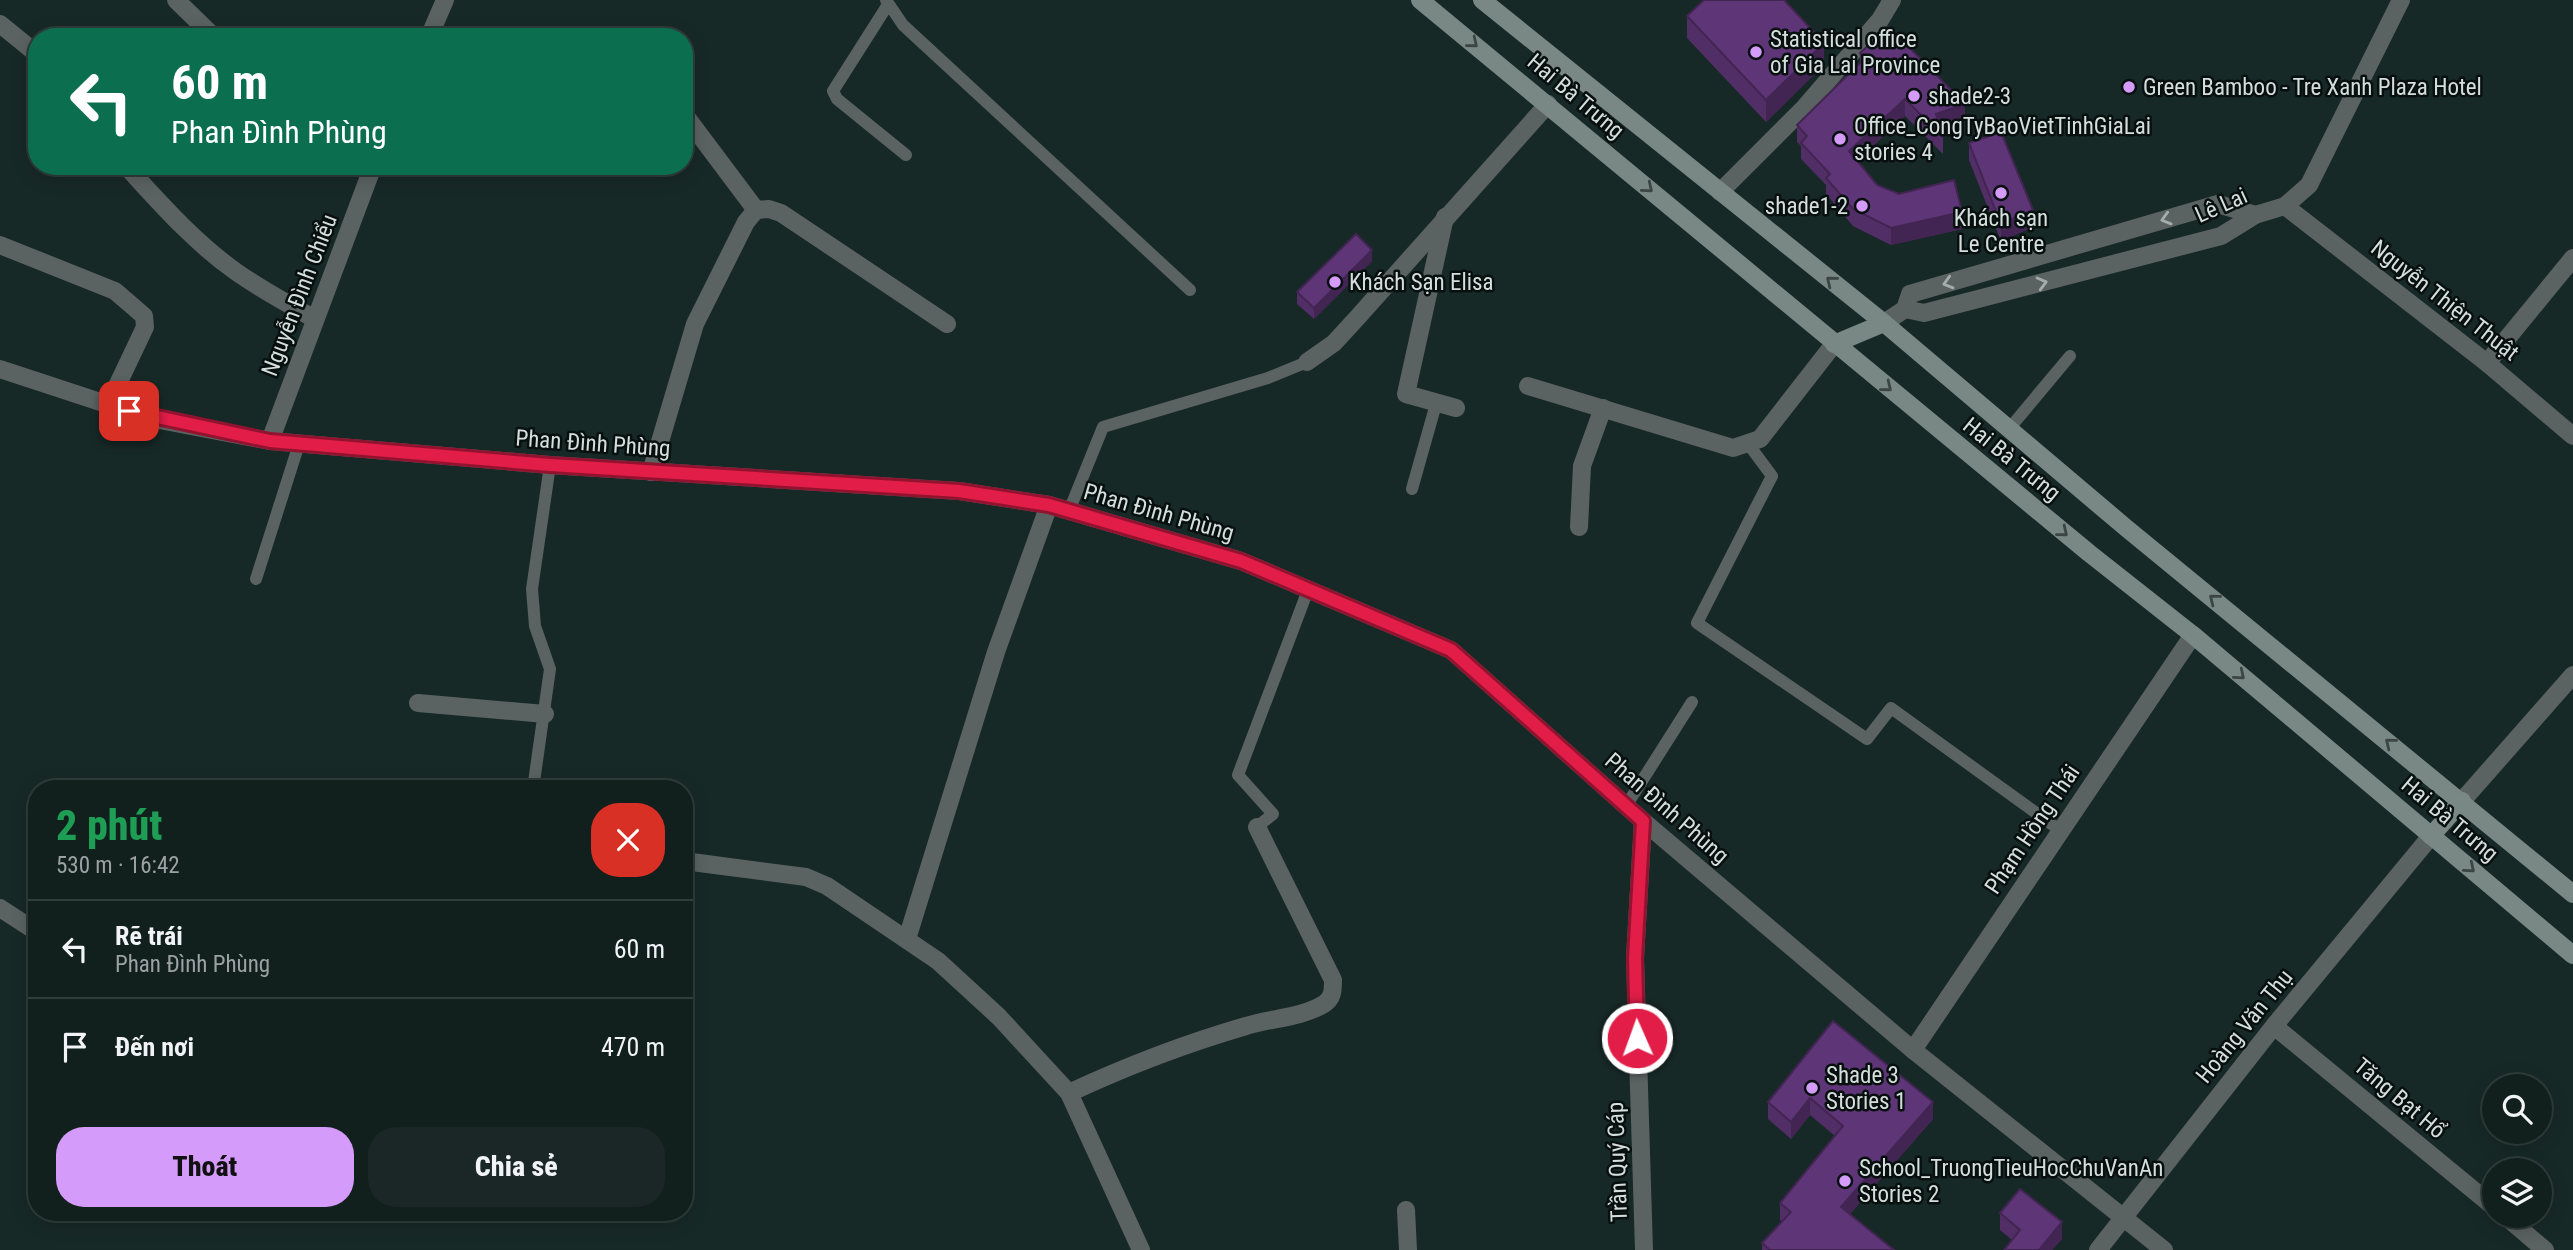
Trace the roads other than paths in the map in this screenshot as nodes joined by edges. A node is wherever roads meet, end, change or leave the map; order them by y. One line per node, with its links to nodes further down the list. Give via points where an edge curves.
1 (176, 0): 9 (street)
2 (445, 0): 10 (street)
3 (1420, 0): 12 (main road, Hai Bà Trưng, one-way to 12)
4 (1482, 0): 17 (main road, Hai Bà Trưng)
5 (1892, 0): 17 (street, via 1805,107)
6 (2401, 0): 18 (street, Lê Lai, via 2309,185)
7 (886, 3): 14 (lane, via 832,91); 24 (lane, via 903,25)
8 (0, 24): 11 (street)
9 (205, 28)
10 (433, 28)
11 (28, 47)
12 (1548, 104): 21 (street); 29 (main road, Hai Bà Trưng, one-way to 29)
13 (693, 126): 19 (street)
14 (906, 155)
15 (134, 175): 26 (street, via 212,254)
16 (367, 175): 26 (street, Nguyễn Đình Chiểu)
17 (1720, 192): 27 (main road, Hai Bà Trưng, one-way to 17)
18 (2285, 206): 20 (street, Lê Lai); 32 (street, Nguyễn Thiện Thuật)
19 (756, 210): 28 (street, via 781,213); 45 (street, via 695,324)
20 (2256, 215): 25 (street, Lê Lai, one-way to 20, via 1924,313 2221,236); 25 (street, one-way to 25, via 2218,204 1910,294)
21 (1445, 216): 31 (street, via 1334,343); 35 (street, via 1406,394)
22 (0, 245): 36 (street, via 115,291 144,316 145,327)
23 (2573, 258): 32 (street)
24 (1190, 290)
25 (1905, 309): 27 (street)
26 (313, 318): 41 (street, Nguyễn Đình Chiểu)
27 (1884, 323): 29 (main road); 39 (main road, Hai Bà Trưng)
28 (947, 324)
29 (1834, 344): 43 (street, via 1760,439); 52 (main road, Hai Bà Trưng, one-way to 52)
30 (2070, 356): 39 (lane)
31 (1307, 362): 48 (lane, via 1103,427)
32 (2487, 363): 40 (street, Nguyễn Thiện Thuật)
33 (0, 369): 36 (street, Phan Đình Phùng)
34 (1528, 386): 38 (street)
35 (1436, 404): 37 (street); 46 (lane)
36 (108, 405): 41 (street, Phan Đình Phùng, via 149,418)
37 (1456, 408)
38 (1603, 408): 43 (street, via 1733,448); 49 (street, via 1582,466)
39 (2009, 429): 58 (main road, Hai Bà Trưng, one-way to 39)
40 (2573, 436)
41 (270, 441): 42 (street, Phan Đình Phùng)
42 (299, 444): 44 (street, Phan Đình Phùng); 50 (lane)
43 (1749, 445): 62 (lane, via 1772,476 1697,623 1867,739 1891,708)
44 (550, 465): 45 (street, Phan Đình Phùng); 56 (lane, via 532,589 535,626 550,669)
45 (651, 472): 47 (street, Phan Đình Phùng, via 959,491)
46 (1412, 489)
47 (1049, 505): 48 (street, Phan Đình Phùng); 68 (street, via 996,652)
48 (1069, 511): 51 (street, Phan Đình Phùng, via 1241,561)
49 (1579, 527)
50 (256, 579)
51 (1308, 590): 59 (street, Phan Đình Phùng, via 1451,650); 61 (lane, via 1238,775 1273,814)
52 (2193, 635): 62 (street, Phạm Hồng Thái); 63 (main road, Hai Bà Trưng, one-way to 63)
53 (2573, 675): 58 (street)
54 (1692, 702): 59 (lane)
55 (418, 703): 56 (street)
56 (545, 714): 57 (lane)
57 (534, 780)
58 (2462, 801): 63 (main road); 65 (main road, Hai Bà Trưng)
59 (1626, 806): 60 (street, Phan Đình Phùng)
60 (1643, 821): 71 (street, Phan Đình Phùng); 79 (street, Trần Quý Cáp, via 1635,958)
61 (1257, 827): 72 (street, via 1333,980 1327,1002 1310,1011 1150,1056)
62 (2061, 831): 71 (street, Phạm Hồng Thái)
63 (2431, 836): 69 (main road, Hai Bà Trưng, one-way to 69); 70 (street, Hoàng Văn Thụ)
64 (693, 862): 68 (street, via 806,877)
65 (2573, 894)
66 (0, 908): 67 (street)
67 (28, 926)
68 (907, 939): 72 (street, via 999,1017)
69 (2573, 955)
70 (2274, 1026): 73 (street, Tăng Bạt Hổ); 75 (street, Hoàng Văn Thụ)
71 (1913, 1050): 75 (street, Phan Đình Phùng)
72 (1069, 1093): 77 (street)
73 (2482, 1197)
74 (1406, 1210): 78 (street)
75 (2125, 1218): 80 (street, Hoàng Văn Thụ); 81 (street, Phan Đình Phùng)
76 (2518, 1228): 82 (street)
77 (1142, 1250)
78 (1408, 1250)
79 (1644, 1250)
80 (2098, 1250)
81 (2164, 1250)
82 (2545, 1250)

